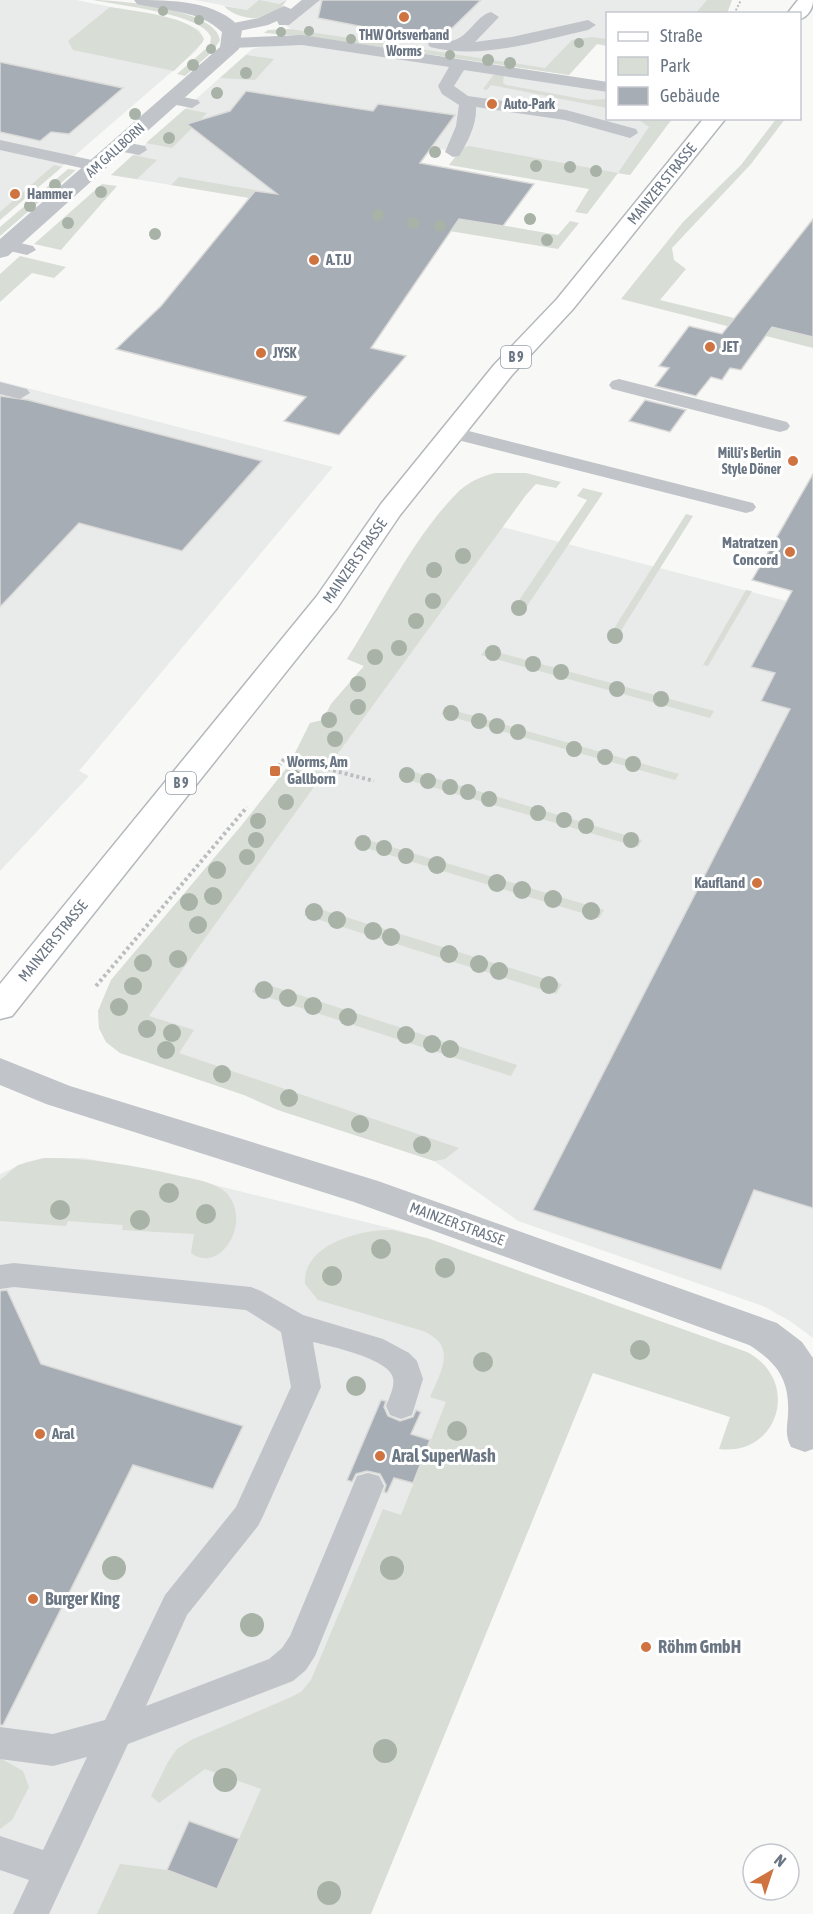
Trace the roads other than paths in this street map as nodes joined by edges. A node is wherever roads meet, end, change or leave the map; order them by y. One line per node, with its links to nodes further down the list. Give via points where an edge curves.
1 (144, 0): 9 (street, via 208,14)
2 (312, 0): 5 (lane)
3 (808, 0): 4 (main road)
4 (799, 12)
5 (284, 16): 7 (lane); 9 (lane)
6 (491, 16): 11 (lane, via 468,40)
7 (305, 23)
8 (588, 25): 11 (lane, via 491,46)
9 (231, 40): 12 (lane, via 302,40); 19 (street, AM GALLBORN, via 182,101)
10 (416, 41): 11 (lane)
11 (449, 46)
12 (459, 64): 13 (lane); 14 (lane, via 446,86)
13 (606, 87)
14 (463, 100): 16 (lane, via 539,110); 18 (lane, via 468,108)
15 (714, 120): 25 (main road, MAINZER STRASSE / B 9, via 565,304 503,370)
16 (630, 133)
17 (0, 145): 19 (lane)
18 (453, 152)
19 (96, 173): 20 (street, AM GALLBORN)
20 (11, 249)
21 (619, 385): 24 (lane)
22 (0, 388): 23 (lane)
23 (20, 393)
24 (780, 426)
25 (453, 433): 26 (lane); 27 (main road, MAINZER STRASSE / B 9, via 390,510 327,602)
26 (746, 507)
27 (0, 1008)
28 (0, 1071): 32 (street, MAINZER STRASSE, via 58,1095 365,1191 763,1334 790,1353 806,1381 811,1407)
29 (0, 1277): 30 (lane, via 14,1275 251,1299)
30 (295, 1325): 31 (lane, via 385,1352 400,1362 409,1383); 34 (lane, via 306,1387 247,1516 176,1605)
31 (401, 1406)
32 (805, 1435)
33 (368, 1486): 34 (lane, via 294,1659 281,1670)
34 (116, 1733): 35 (lane, via 53,1750); 37 (lane)
35 (0, 1743)
36 (0, 1853): 37 (lane)
37 (51, 1870): 38 (lane)
38 (31, 1914)

